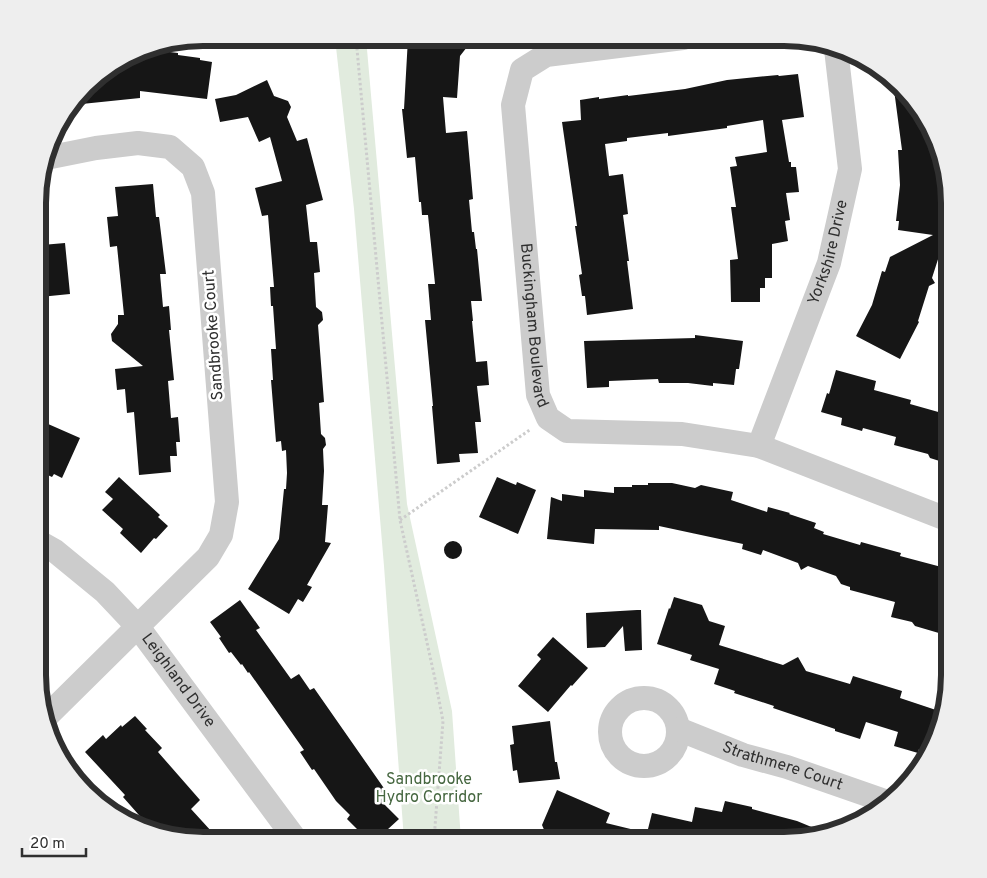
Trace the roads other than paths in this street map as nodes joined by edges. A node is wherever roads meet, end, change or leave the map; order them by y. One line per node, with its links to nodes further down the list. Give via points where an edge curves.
1 (613, 47): 4 (street, Buckingham Boulevard, via 546,55 522,70 513,105 538,395 548,418 567,431 682,434)
2 (837, 56): 4 (street, Yorkshire Drive, via 850,169 829,263)
3 (54, 156): 7 (street, Sandbrooke Court, via 138,143 170,147 193,167 203,193 227,502 221,535 208,557)
4 (758, 446): 5 (street, Buckingham Boulevard)
5 (941, 517)
6 (47, 546): 7 (street, Leighland Drive, via 105,592)
7 (138, 627): 8 (street, Sandbrooke Court); 11 (street, Leighland Drive)
8 (51, 712)
9 (678, 730): 10 (street, Strathmere Court, via 742,755)
10 (879, 799)
11 (290, 832)

